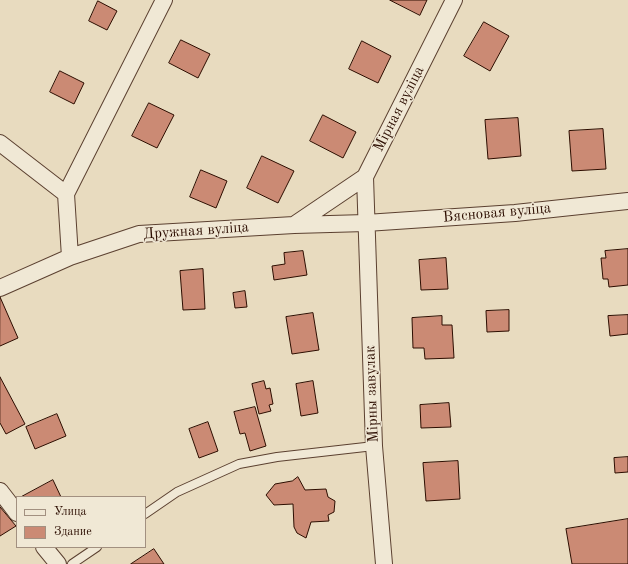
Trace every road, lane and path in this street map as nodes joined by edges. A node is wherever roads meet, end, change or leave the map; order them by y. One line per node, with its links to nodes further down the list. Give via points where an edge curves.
1 (164, 0): 5 (street)
2 (454, 0): 4 (street, Мірная вуліца)
3 (0, 142): 5 (street)
4 (365, 177): 7 (street, Мірная вуліца); 8 (street)
5 (66, 194): 9 (street)
6 (628, 201): 7 (street, Вясновая вуліца, via 515,213)
7 (366, 223): 8 (street, Дружная вуліца); 11 (street, Мірны завулак)
8 (294, 225): 9 (street, Дружная вуліца, via 139,234)
9 (70, 256): 10 (street, Дружная вуліца)
10 (0, 288)
11 (374, 446): 14 (lane, via 239,464 177,492); 19 (street, Мірны завулак)
12 (0, 491): 13 (street)
13 (16, 511)
14 (146, 513)
15 (45, 548): 17 (street)
16 (96, 548): 18 (lane)
17 (58, 564)
18 (72, 564)
19 (384, 564)

